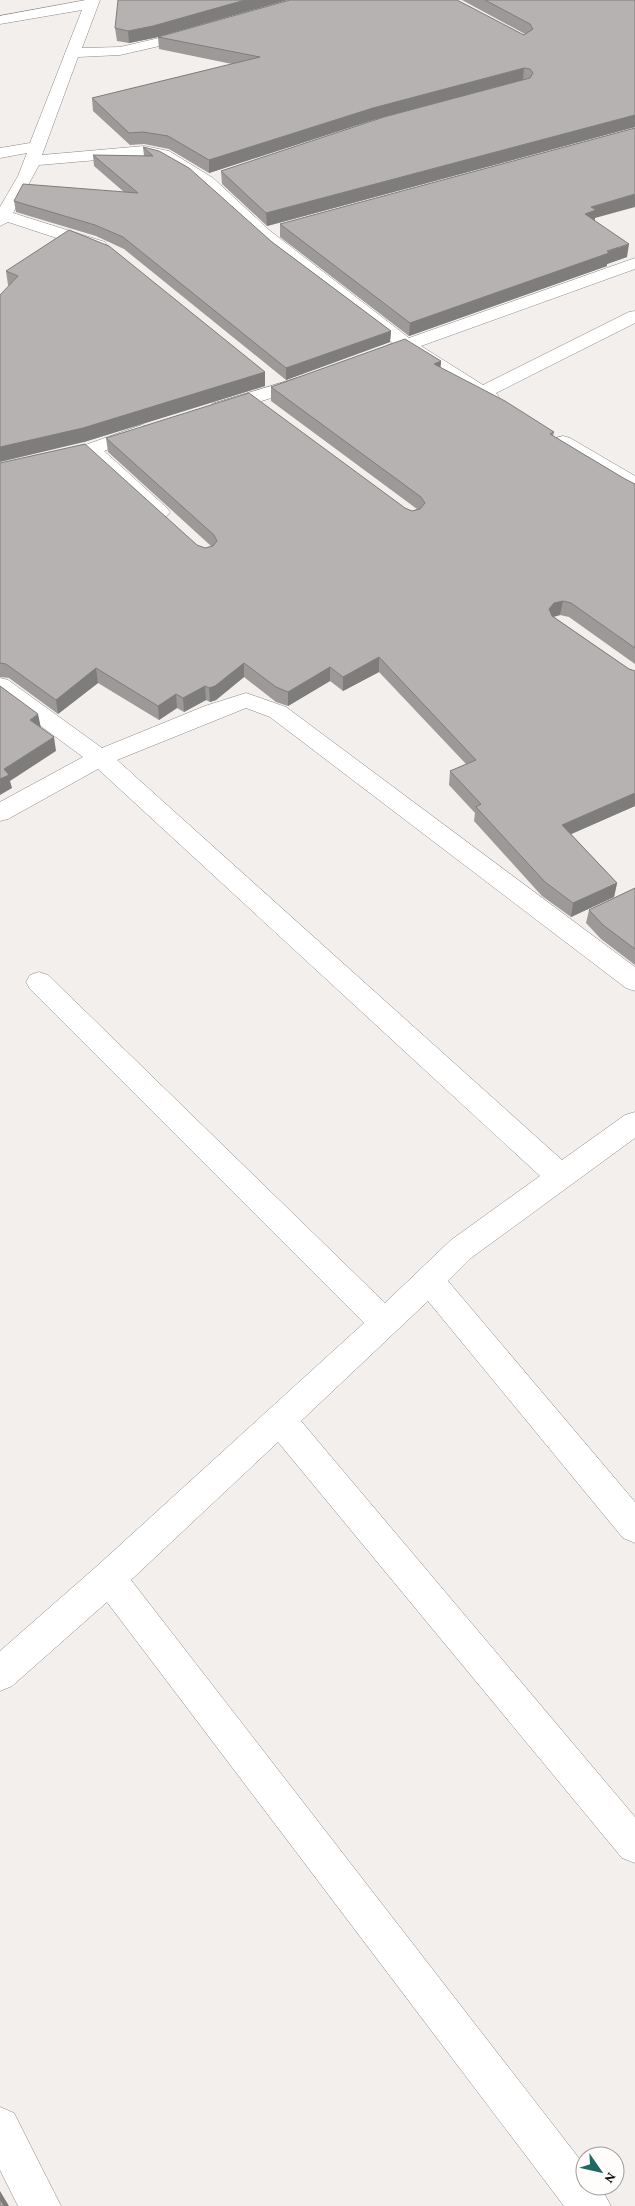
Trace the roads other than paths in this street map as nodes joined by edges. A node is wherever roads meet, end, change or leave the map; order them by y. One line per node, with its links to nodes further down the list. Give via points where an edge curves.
1 (92, 2): 2 (street); 4 (street)
2 (0, 20)
3 (210, 30): 4 (street, via 120,51)
4 (72, 53): 6 (street)
5 (0, 153): 6 (street)
6 (35, 153): 8 (street, via 163,154); 9 (street)
7 (225, 175): 8 (street)
8 (207, 181): 11 (street)
9 (2, 218): 12 (street, via 89,242)
10 (282, 228): 11 (street)
11 (263, 234): 15 (street)
12 (117, 254)
13 (635, 263): 15 (street)
14 (635, 316): 20 (street)
15 (406, 344): 16 (street); 20 (street)
16 (379, 354)
17 (327, 373): 19 (street)
18 (268, 377): 19 (street)
19 (283, 389): 21 (street)
20 (483, 392): 22 (street)
21 (253, 398): 23 (street); 24 (street)
22 (507, 407)
23 (269, 410)
24 (206, 412)
25 (159, 426): 27 (street)
26 (547, 432): 29 (street)
27 (91, 449): 28 (street); 30 (street)
28 (0, 470)
29 (631, 477)
30 (177, 528)
31 (0, 685): 32 (street)
32 (100, 758): 33 (street); 34 (street, via 246,700 278,712); 37 (street)
33 (0, 813)
34 (635, 981)
35 (39, 982): 39 (street)
36 (635, 1123): 37 (street)
37 (561, 1177): 38 (street, via 461,1249)
38 (428, 1280): 39 (street); 41 (street)
39 (385, 1323): 40 (street)
40 (279, 1419): 42 (street); 44 (street)
41 (635, 1527)
42 (109, 1578): 43 (street); 47 (street)
43 (0, 1674)
44 (635, 1844)
45 (0, 2127): 46 (street)
46 (40, 2206)
47 (590, 2206)

